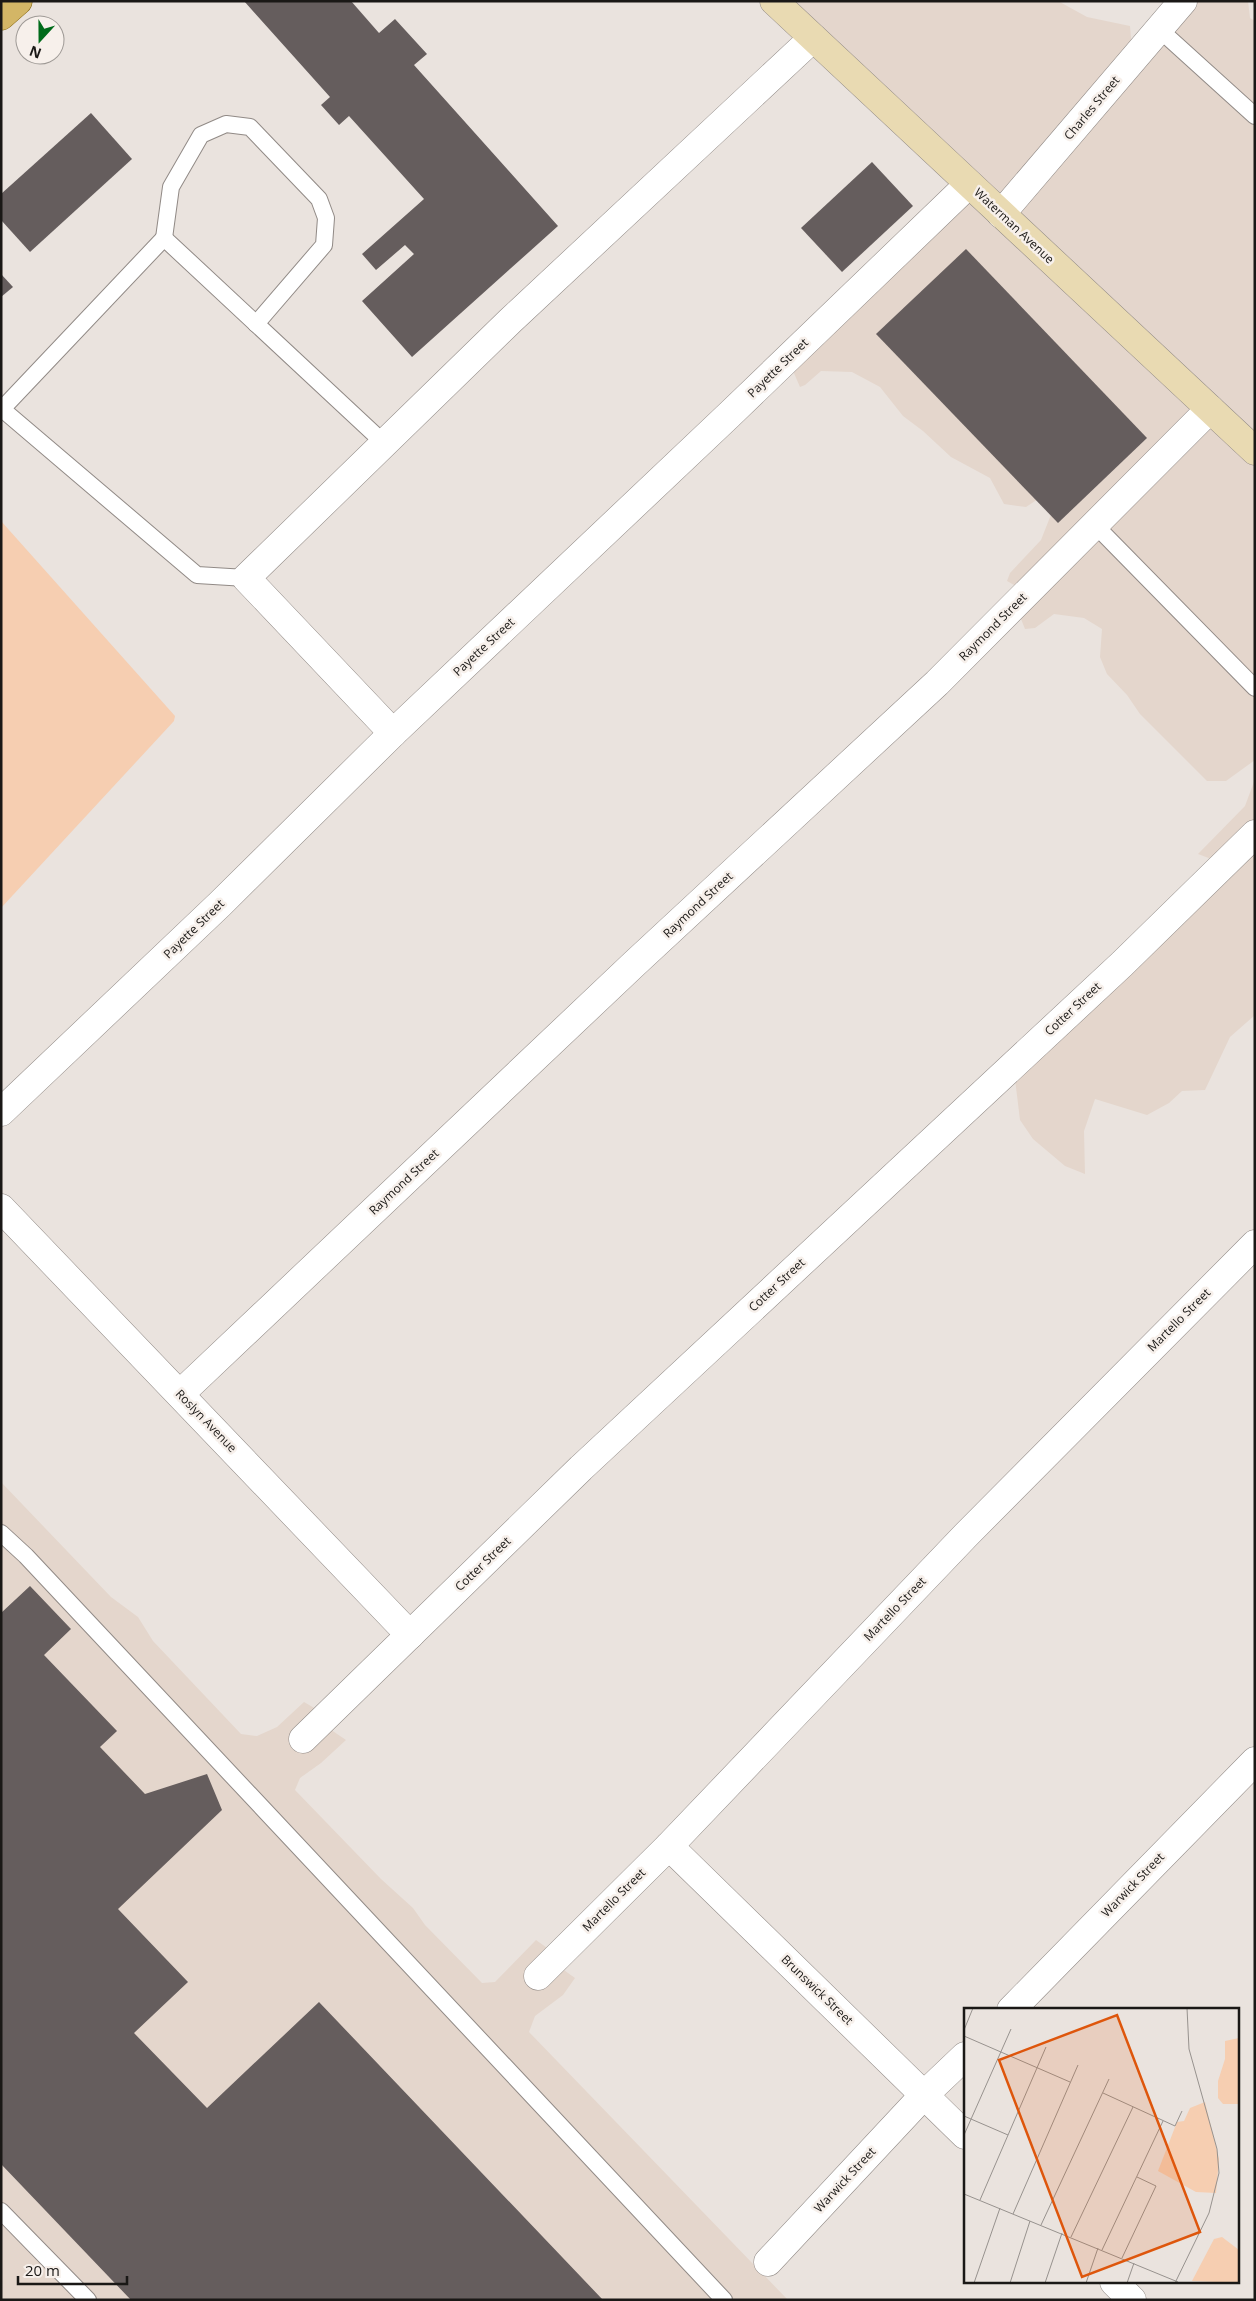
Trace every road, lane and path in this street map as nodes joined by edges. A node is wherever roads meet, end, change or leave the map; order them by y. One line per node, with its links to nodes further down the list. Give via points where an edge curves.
1 (18, 1): 4 (main road)
2 (774, 1): 6 (main road, Waterman Avenue)
3 (1183, 1): 5 (street, Charles Street)
4 (1, 16)
5 (1159, 29): 7 (lane); 9 (street, Charles Street)
6 (813, 38): 8 (main road, Waterman Avenue); 13 (street)
7 (1255, 116)
8 (970, 184): 9 (main road, Waterman Avenue); 18 (street, Payette Street)
9 (1002, 214): 12 (main road, Waterman Avenue)
10 (164, 238): 11 (lane); 11 (lane, via 171,187 201,135 226,124 250,127 320,199 326,218 324,245); 16 (lane, via 2,409 197,575)
11 (256, 324): 13 (lane)
12 (1210, 409): 14 (main road, Waterman Avenue); 15 (street, Raymond Street)
13 (384, 444): 16 (street)
14 (1255, 451)
15 (1095, 525): 17 (lane); 23 (street, Raymond Street, via 937,683 626,971)
16 (246, 578): 18 (street)
17 (1255, 688)
18 (393, 733): 20 (street, Payette Street, via 220,904)
19 (1255, 834): 25 (street, Cotter Street, via 1122,964 581,1468)
20 (1, 1112)
21 (1, 1208): 23 (street, Roslyn Avenue)
22 (1255, 1244): 28 (street, Martello Street, via 966,1535)
23 (180, 1394): 25 (street, Roslyn Avenue)
24 (1, 1533): 38 (lane)
25 (410, 1635): 26 (street, Cotter Street)
26 (303, 1740)
27 (1255, 1761): 30 (street, Warwick Street)
28 (669, 1846): 29 (street, Martello Street); 32 (street, Brunswick Street)
29 (538, 1976)
30 (1012, 2008)
31 (964, 2057): 32 (street, Warwick Street)
32 (924, 2095): 33 (street, Brunswick Street); 35 (street, Warwick Street)
33 (964, 2134)
34 (1, 2210): 37 (lane)
35 (768, 2262)
36 (1116, 2284): 39 (street)
37 (88, 2300)
38 (724, 2300)
39 (1132, 2300)

